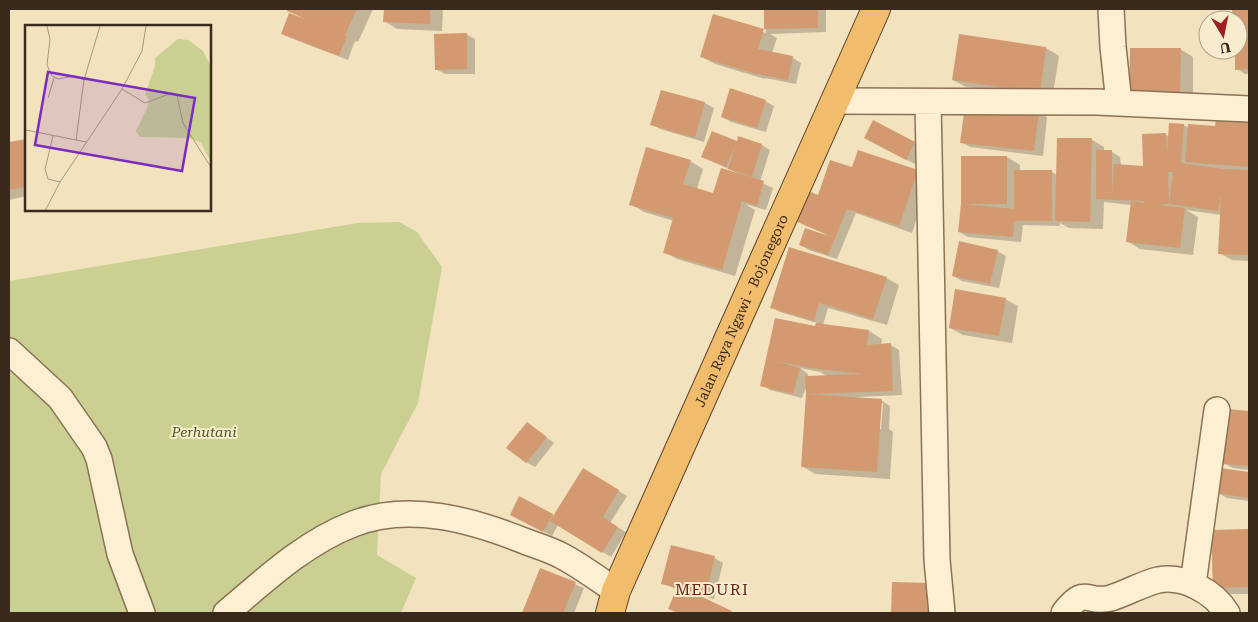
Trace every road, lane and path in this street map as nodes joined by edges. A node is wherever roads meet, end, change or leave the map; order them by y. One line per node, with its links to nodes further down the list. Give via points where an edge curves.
1 (876, 9): 3 (highway, Jalan Raya Ngawi - Bojonegoro)
2 (1111, 9): 5 (street)
3 (836, 101): 4 (street); 10 (highway, Jalan Raya Ngawi - Bojonegoro)
4 (928, 102): 5 (street); 13 (street, via 937,560)
5 (1119, 103): 6 (street)
6 (1249, 109)
7 (9, 351): 11 (street, via 60,398 94,447 120,554)
8 (1218, 410): 9 (street)
9 (1193, 584): 14 (street, via 1162,580 1109,598 1082,597 1073,601); 15 (street, via 1220,602)
10 (613, 602): 12 (street, via 562,556 508,535 421,513 380,516 327,536 287,561)
11 (142, 613)
12 (226, 613)
13 (943, 613)
14 (1064, 613)
15 (1227, 613)

